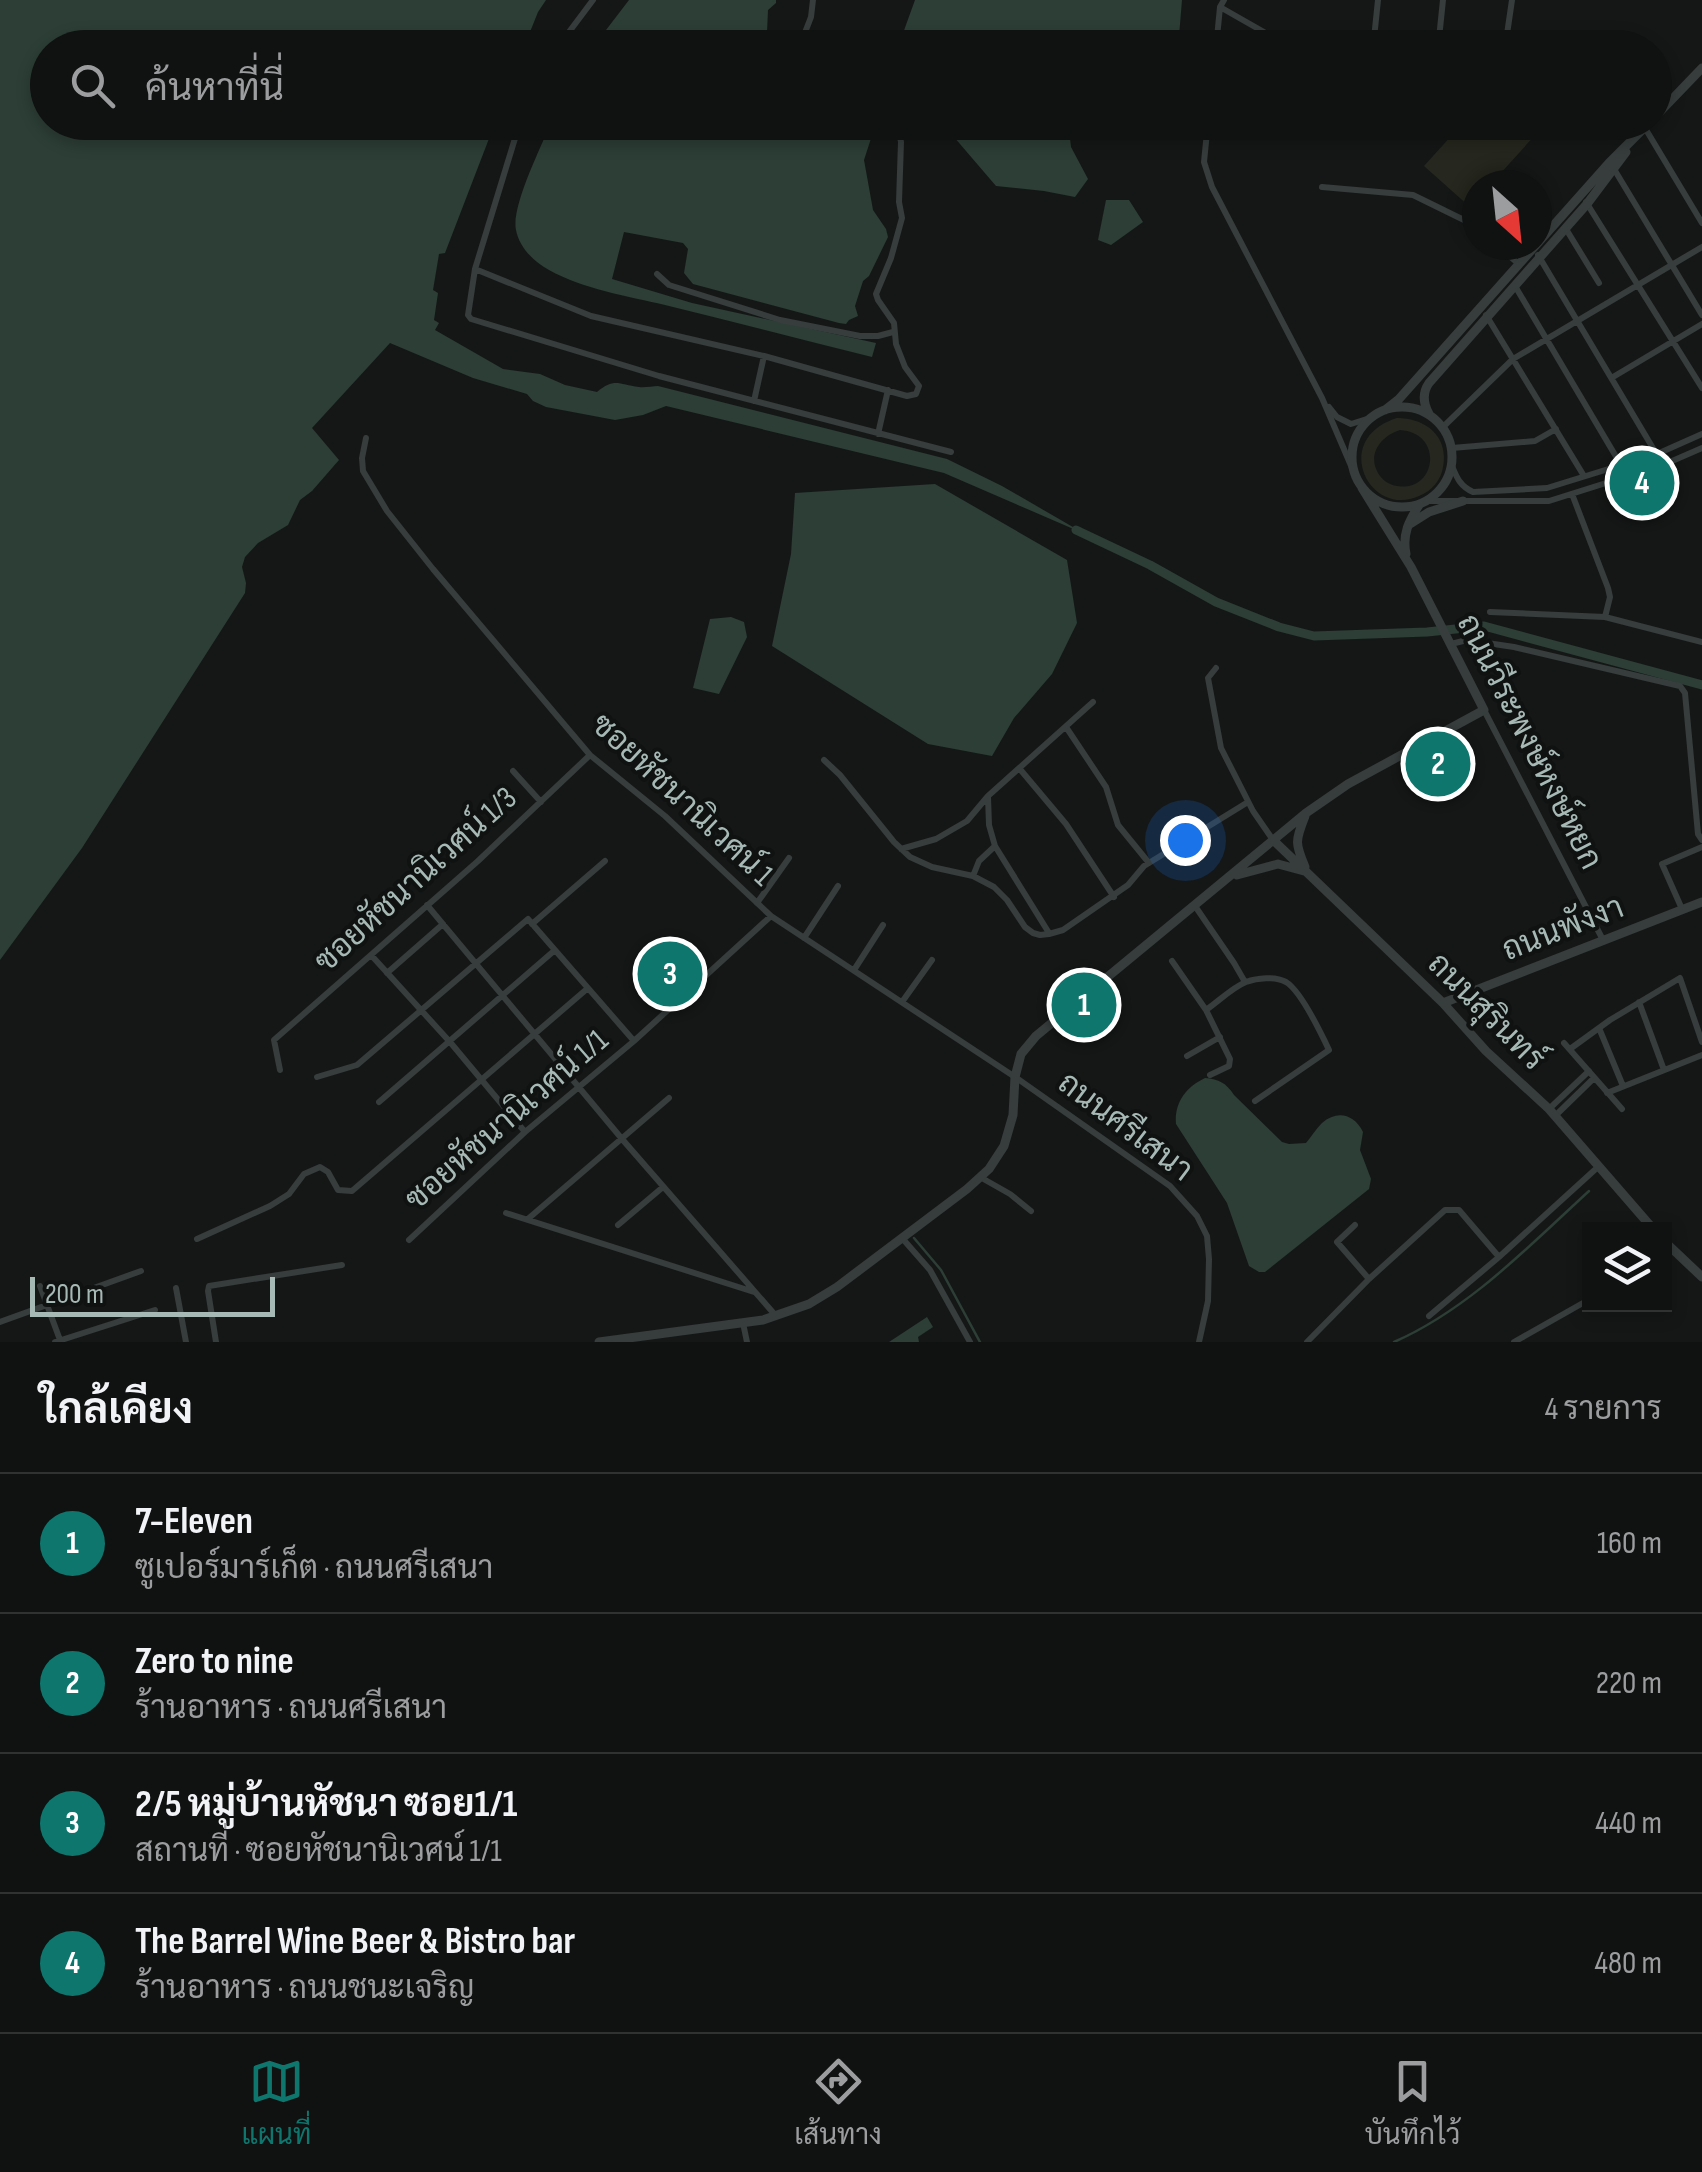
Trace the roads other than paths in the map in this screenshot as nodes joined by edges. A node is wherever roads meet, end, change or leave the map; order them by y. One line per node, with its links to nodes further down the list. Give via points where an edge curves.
1 (592, 0): 7 (street)
2 (813, 0): 8 (street)
3 (1378, 0): 11 (street)
4 (1443, 0): 12 (street)
5 (1512, 0): 13 (street)
6 (1222, 4): 9 (street); 10 (street)
7 (570, 30)
8 (806, 30)
9 (1218, 30)
10 (1263, 30)
11 (1376, 30)
12 (1440, 30)
13 (1508, 30)
14 (1702, 68): 15 (street)
15 (1672, 100)
16 (514, 140): 37 (street)
17 (901, 140): 46 (street, via 902,218 876,294)
18 (1206, 140): 54 (street, via 1212,188)
19 (1633, 140): 24 (street)
20 (1636, 140): 22 (street)
21 (1655, 140): 25 (street)
22 (1614, 170): 24 (street); 36 (street)
23 (1322, 187): 26 (street, via 1413,195)
24 (1584, 200): 27 (street); 28 (street); 41 (street)
25 (1701, 218)
26 (1462, 219)
27 (1566, 229): 29 (street); 39 (street)
28 (1552, 236)
29 (1552, 241)
30 (1702, 247): 36 (street)
31 (1514, 260): 35 (street)
32 (1527, 260): 35 (street)
33 (1532, 260): 40 (street)
34 (1541, 260): 44 (street)
35 (1520, 265): 42 (street)
36 (1672, 266): 41 (street); 43 (street)
37 (475, 269): 49 (street, via 591,316); 55 (street, via 468,314 479,323)
38 (657, 274): 46 (street, via 684,290 780,320 860,336)
39 (1600, 283)
40 (1514, 286): 42 (street); 47 (street)
41 (1638, 286): 44 (street); 48 (street)
42 (1484, 313): 50 (street); 56 (street); 57 (street, via 1428,382)
43 (1702, 315)
44 (1578, 322): 47 (street); 51 (street)
45 (1702, 324): 48 (street)
46 (893, 332): 53 (street, via 919,386 907,396)
47 (1546, 340): 50 (street); 68 (street)
48 (1673, 342): 51 (street); 52 (street)
49 (764, 356): 53 (street); 55 (street)
50 (1513, 360): 59 (street); 60 (street)
51 (1613, 377): 67 (street)
52 (1702, 388)
53 (888, 390): 61 (street)
54 (1322, 398): 58 (street, via 1344,422); 71 (street)
55 (754, 401): 61 (street)
56 (1385, 410): 57 (street); 58 (street)
57 (1429, 414): 59 (street)
58 (1370, 418): 71 (street, via 1353,445)
59 (1444, 427): 64 (street)
60 (1556, 429): 64 (street, via 1534,441); 72 (street)
61 (878, 434): 66 (street)
62 (1702, 434): 67 (street)
63 (366, 438): 87 (street, ซอยหัชนานิเวศน์ 1, via 363,471 386,511)
64 (1452, 448): 70 (street)
65 (1702, 448): 69 (street)
66 (951, 452)
67 (1656, 454): 68 (street); 69 (street)
68 (1621, 465): 72 (street)
69 (1663, 465): 74 (street)
70 (1452, 466): 72 (street, via 1473,492 1546,488); 76 (street, via 1437,494)
71 (1355, 474): 73 (street)
72 (1584, 476)
73 (1362, 488): 76 (street, via 1391,507); 78 (street, ถนนวีระพงษ์หงษ์หยก)
74 (1572, 494): 75 (street, via 1549,502); 80 (street, via 1608,588)
75 (1462, 502): 76 (street); 77 (street)
76 (1423, 503): 77 (street)
77 (1408, 526): 78 (street, ถนนวีระพงษ์หงษ์หยก)
78 (1411, 567): 81 (street, ถนนวีระพงษ์หงษ์หยก)
79 (1490, 612): 80 (street)
80 (1605, 617): 82 (street)
81 (1450, 642): 85 (street, ถนนวีระพงษ์หงษ์หยก); 96 (street, via 1514,646 1680,686)
82 (1702, 642)
83 (1216, 668): 93 (street, via 1208,678 1221,748)
84 (1093, 702): 86 (street)
85 (1484, 710): 94 (street, ถนนศรีเสนา); 118 (street, ถนนวีระพงษ์หงษ์หยก)
86 (1066, 727): 89 (street); 101 (street, via 1106,786 1118,825)
87 (590, 755): 92 (street, ซอยหัชนานิเวศน์ 1/3); 108 (street, ซอยหัชนานิเวศน์ 1)
88 (824, 760): 98 (street)
89 (1020, 768): 91 (street); 106 (street)
90 (513, 771): 92 (street)
91 (988, 796): 97 (street); 98 (street, via 968,822)
92 (540, 802): 109 (street, ซอยหัชนานิเวศน์ 1/3)
93 (1248, 802): 95 (street); 101 (street)
94 (1306, 814): 95 (street, ถนนศรีเสนา); 102 (street, via 1296,846)
95 (1273, 840): 102 (street, ถนนสุรินทร์); 104 (street, ถนนศรีเสนา)
96 (1702, 843): 111 (street, via 1662,864)
97 (996, 846): 103 (street); 116 (street)
98 (901, 849): 103 (street, via 932,867)
99 (789, 858): 108 (street)
100 (605, 861): 113 (street)
101 (1149, 863): 106 (street)
102 (1307, 872): 104 (street, via 1278,864); 131 (street, ถนนสุรินทร์)
103 (973, 876): 116 (street, via 994,887 1033,933)
104 (1230, 878): 110 (street, ถนนศรีเสนา)
105 (838, 886): 117 (street)
106 (1114, 897): 116 (street)
107 (1702, 902): 111 (street, ถนนพังงา)
108 (757, 903): 112 (street, ซอยหัชนานิเวศน์ 1)
109 (427, 905): 114 (street); 120 (street, ซอยหัชนานิเวศน์ 1/3)
110 (1195, 906): 126 (street); 147 (street, ถนนศรีเสนา, via 1036,1036 1021,1054)
111 (1682, 909): 118 (street, ถนนพังงา)
112 (771, 916): 117 (street, ซอยหัชนานิเวศน์ 1); 138 (street, ซอยหัชนานิเวศน์ 1/1)
113 (530, 921): 119 (street); 123 (street)
114 (443, 924): 123 (street); 125 (street)
115 (883, 925): 124 (street)
116 (1050, 934)
117 (804, 938): 124 (street, ซอยหัชนานิเวศน์ 1)
118 (1603, 940): 131 (street, ถนนพังงา)
119 (555, 950): 127 (street); 128 (street)
120 (371, 955): 125 (street); 142 (street, ซอยหัชนานิเวศน์ 1/3, via 274,1040)
121 (932, 960): 129 (street)
122 (1172, 961): 133 (street)
123 (476, 963): 128 (street); 132 (street)
124 (854, 971): 129 (street, ซอยหัชนานิเวศน์ 1)
125 (387, 973): 132 (street)
126 (1245, 982): 133 (street); 153 (street, via 1284,980 1329,1050)
127 (588, 988): 135 (street); 138 (street)
128 (502, 996): 135 (street); 137 (street)
129 (902, 1002): 147 (street, ซอยหัชนานิเวศน์ 1)
130 (1638, 1002): 134 (street); 139 (street, via 1680,978); 143 (street)
131 (1443, 1003): 156 (street, ถนนสุรินทร์)
132 (422, 1010): 137 (street); 146 (street, via 357,1065)
133 (1206, 1010): 136 (street)
134 (1599, 1028): 144 (street, via 1567,1046); 149 (street)
135 (534, 1034): 148 (street); 150 (street)
136 (1220, 1037): 141 (street); 145 (street, via 1229,1066)
137 (450, 1042): 148 (street); 154 (street)
138 (634, 1042): 150 (street, ซอยหัชนานิเวศน์ 1/1)
139 (1702, 1042)
140 (1702, 1054): 143 (street)
141 (1187, 1056)
142 (280, 1070)
143 (1664, 1070): 149 (street)
144 (1592, 1074): 151 (street); 156 (street)
145 (1210, 1076)
146 (318, 1077)
147 (1015, 1077): 160 (street, via 1004,1146); 193 (street, ถนนศรีเสนา, via 1170,1186 1197,1216 1209,1259)
148 (482, 1080): 157 (street); 169 (street, via 352,1191 338,1190 320,1167 270,1206)
149 (1623, 1086): 151 (street)
150 (579, 1088): 157 (street, ซอยหัชนานิเวศน์ 1/1); 158 (street)
151 (1608, 1092): 155 (street)
152 (669, 1098): 158 (street)
153 (1255, 1101)
154 (379, 1102)
155 (1622, 1109)
156 (1552, 1112): 159 (street, ถนนสุรินทร์)
157 (525, 1132): 170 (street, ซอยหัชนานิเวศน์ 1/1)
158 (622, 1140): 161 (street); 164 (street)
159 (1598, 1166): 165 (street, ถนนสุรินทร์); 172 (street)
160 (980, 1177): 162 (street); 168 (street)
161 (664, 1187): 166 (street); 179 (street)
162 (1031, 1210)
163 (506, 1213): 164 (street)
164 (528, 1219): 179 (street)
165 (1647, 1222)
166 (618, 1225)
167 (1355, 1225): 176 (street, via 1337,1242)
168 (902, 1238): 184 (street, via 837,1287); 192 (street, via 930,1270)
169 (197, 1239)
170 (409, 1240)
171 (1672, 1256): 175 (street)
172 (1499, 1257): 176 (street, via 1459,1210 1445,1210); 183 (street)
173 (342, 1265): 189 (street, via 209,1286)
174 (141, 1272): 181 (street)
175 (1702, 1277)
176 (1369, 1279): 194 (street)
177 (40, 1286): 181 (street)
178 (176, 1288): 188 (street)
179 (755, 1293): 184 (street)
180 (1582, 1304): 195 (street)
181 (48, 1306): 185 (street); 187 (street)
182 (155, 1310): 187 (street)
183 (1428, 1316)
184 (776, 1317): 186 (street)
185 (0, 1322)
186 (743, 1323): 190 (street); 191 (street)
187 (58, 1341)
188 (186, 1342)
189 (216, 1342)
190 (601, 1342)
191 (747, 1342)
192 (970, 1342)
193 (1199, 1342)
194 (1307, 1342)
195 (1514, 1342)

